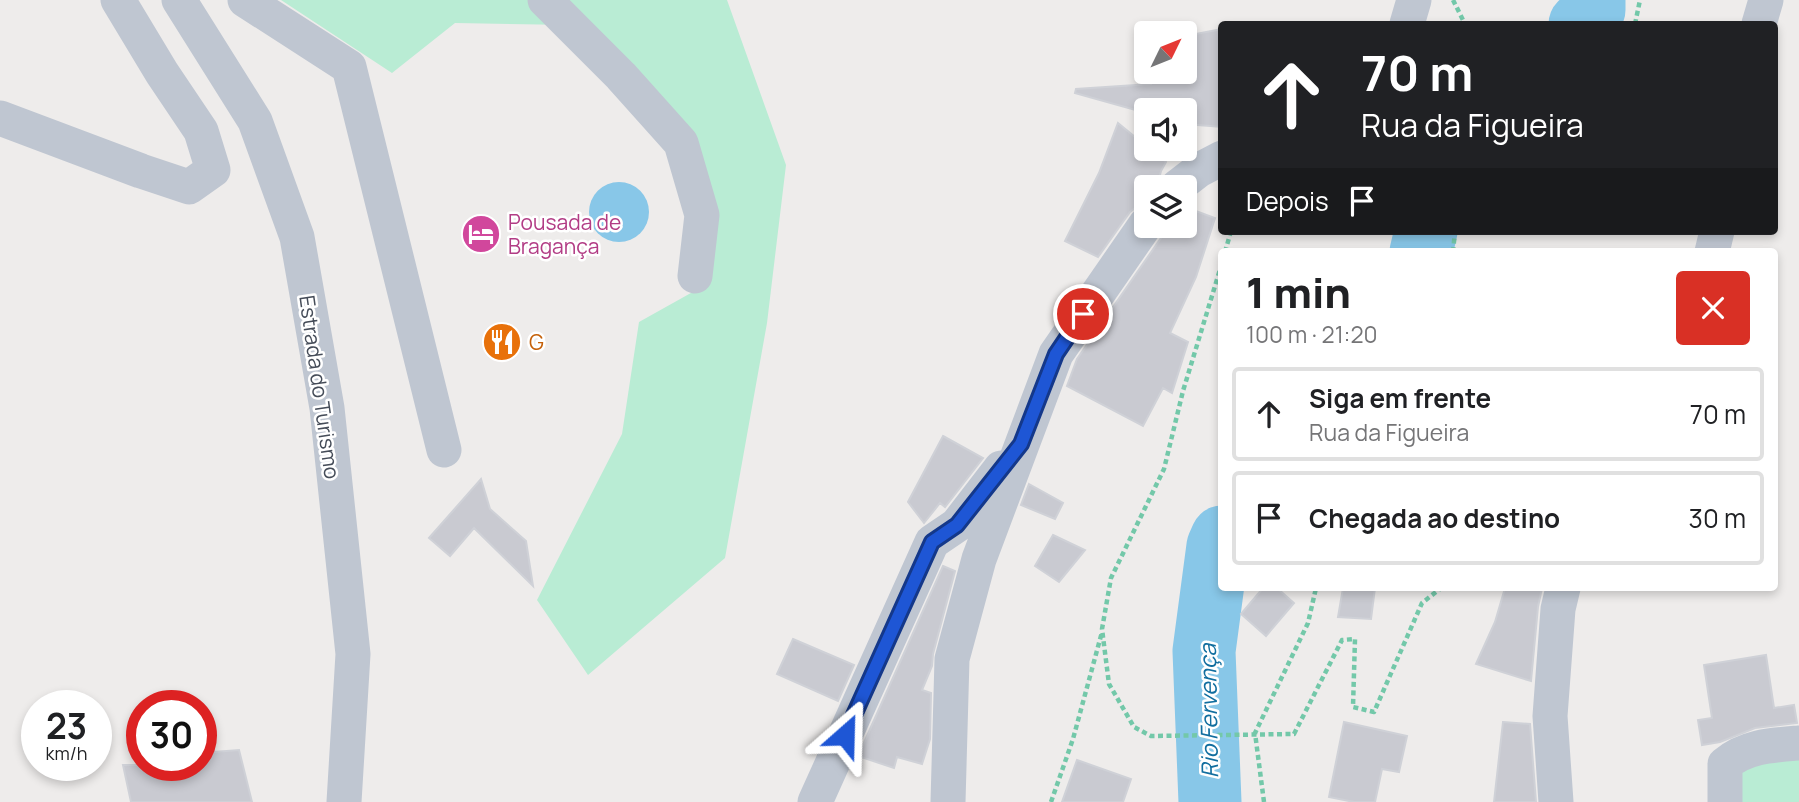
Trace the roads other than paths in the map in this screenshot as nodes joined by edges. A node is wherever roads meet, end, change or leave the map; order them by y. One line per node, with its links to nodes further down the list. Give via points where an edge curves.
1 (118, 0): 9 (street, via 201,131 213,170 190,187)
2 (179, 0): 19 (street, Estrada do Turismo, via 255,121 297,237 327,408 353,654)
3 (245, 0): 15 (street, via 349,67)
4 (545, 0): 13 (street, via 681,143 702,215)
5 (1414, 0): 7 (street)
6 (1766, 0): 8 (street)
7 (1408, 21)
8 (1760, 21)
9 (0, 118)
10 (1218, 160): 11 (street)
11 (1193, 175)
12 (1136, 238): 14 (street, via 1056,354)
13 (695, 276)
14 (1021, 444): 18 (street, via 957,525 932,542); 20 (street, via 979,559 952,659)
15 (444, 450)
16 (1562, 591): 21 (street, via 1550,716)
17 (1799, 743): 22 (street, via 1737,754 1725,764)
18 (819, 792)
19 (344, 802)
20 (948, 802)
21 (1556, 802)
22 (1725, 802)

